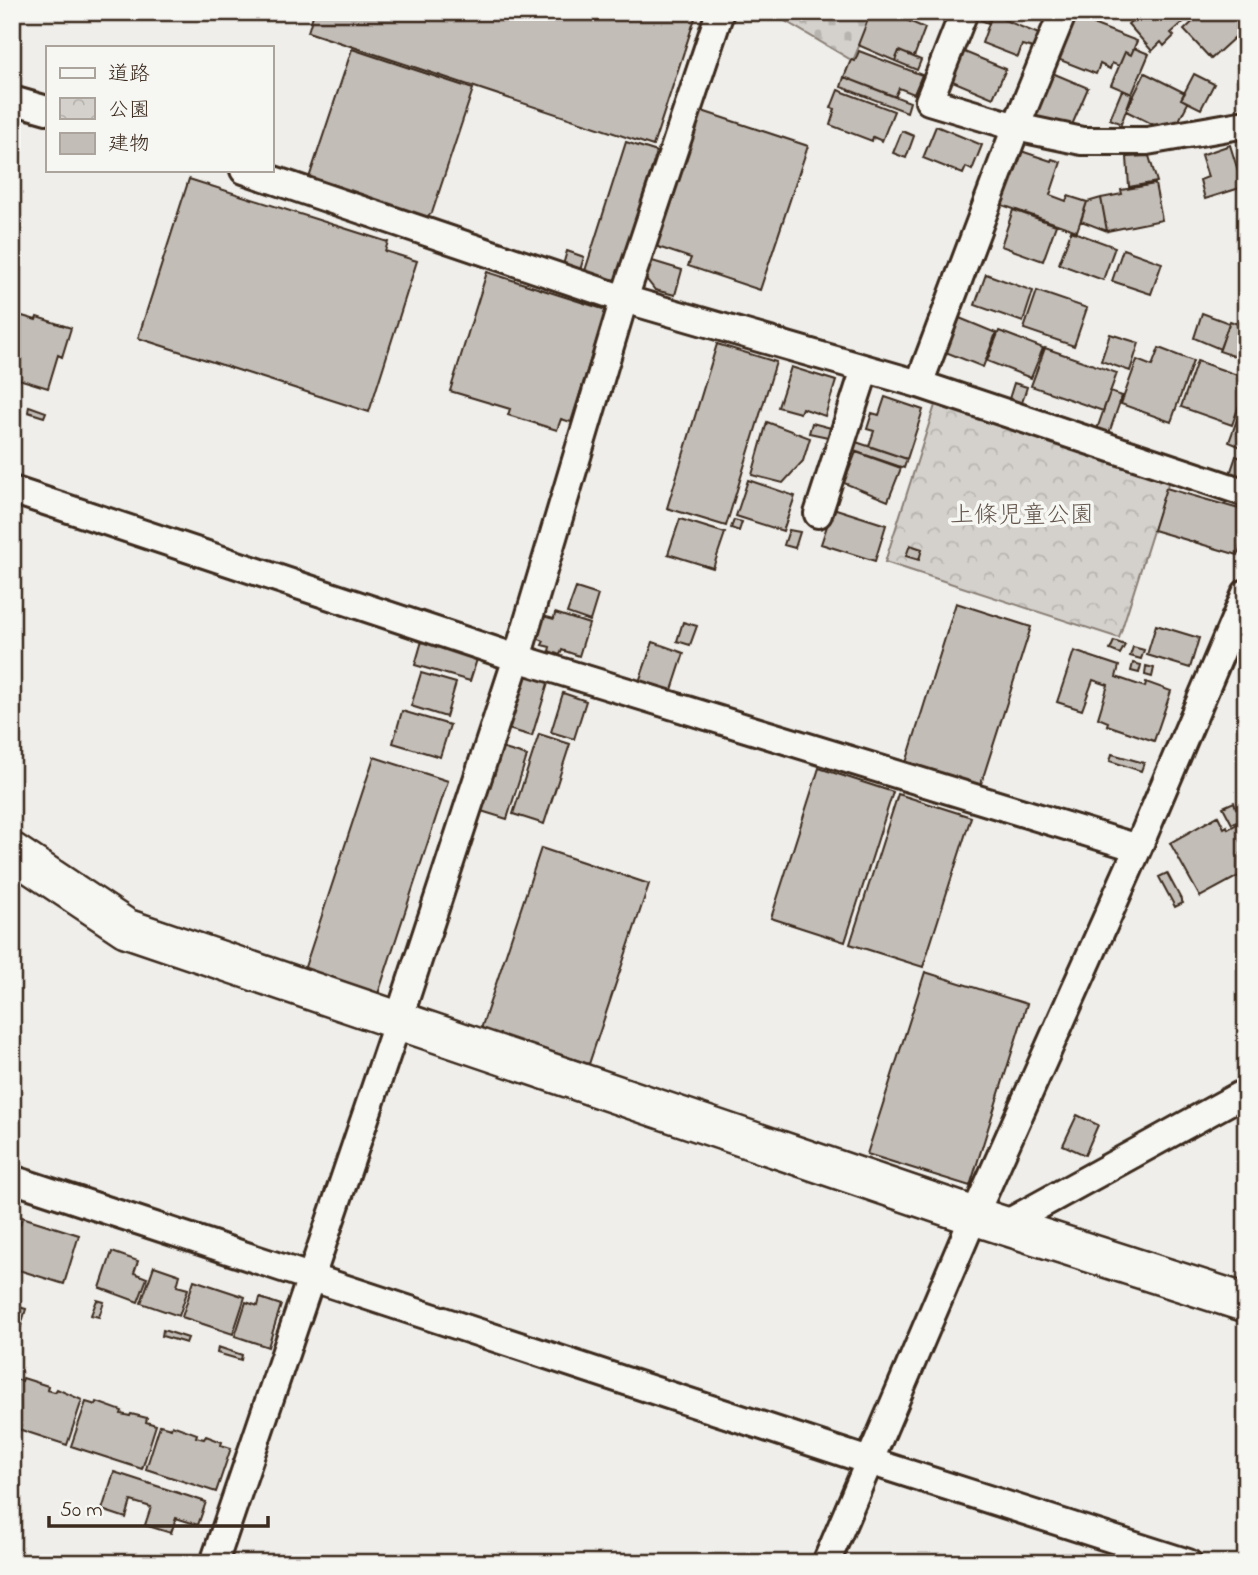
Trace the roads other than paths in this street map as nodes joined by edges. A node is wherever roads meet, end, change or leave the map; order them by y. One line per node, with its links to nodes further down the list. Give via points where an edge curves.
1 (720, 12): 9 (street)
2 (964, 12): 7 (street, via 929,101)
3 (1063, 12): 7 (street)
4 (12, 100): 5 (street)
5 (46, 110)
6 (1246, 124): 7 (street, via 1147,141 1082,141)
7 (1016, 127): 11 (street)
8 (250, 172): 9 (street)
9 (624, 299): 10 (street); 16 (street)
10 (865, 369): 11 (street); 14 (street)
11 (919, 384): 13 (street)
12 (12, 490): 16 (street)
13 (1246, 493)
14 (818, 514)
15 (1246, 593): 17 (street)
16 (517, 658): 17 (street); 19 (street)
17 (1138, 848): 22 (street)
18 (12, 852): 19 (street, via 126,928)
19 (398, 1021): 22 (street); 23 (street)
20 (1246, 1093): 22 (street)
21 (12, 1179): 23 (street)
22 (988, 1221): 24 (street); 25 (street)
23 (311, 1276): 25 (street); 26 (street)
24 (1246, 1303)
25 (869, 1461): 27 (street); 28 (street)
26 (214, 1563)
27 (826, 1563)
28 (1188, 1563)

